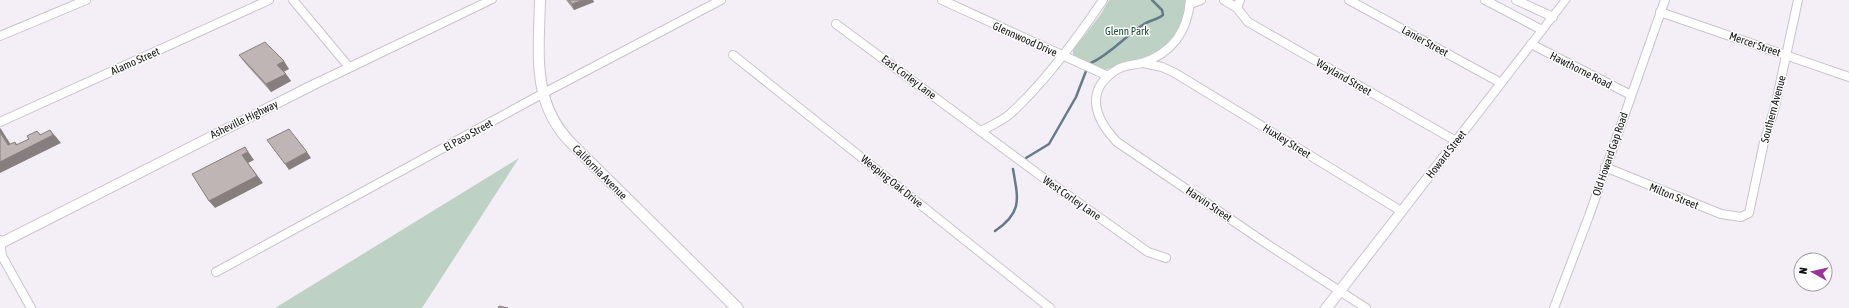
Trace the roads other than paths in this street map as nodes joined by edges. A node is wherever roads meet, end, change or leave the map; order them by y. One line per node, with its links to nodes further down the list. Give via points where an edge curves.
1 (86, 0): 24 (street)
2 (269, 0): 38 (street, Alamo Street)
3 (293, 0): 31 (street)
4 (491, 0): 31 (main road, Asheville Highway)
5 (540, 0): 36 (main road, California Avenue)
6 (721, 0): 36 (street, El Paso Street)
7 (1103, 0): 28 (street, via 1086,26)
8 (1201, 0): 18 (street)
9 (1224, 0): 19 (street, Wayland Street)
10 (1240, 0): 19 (street)
11 (1349, 0): 35 (street, Lanier Street)
12 (1485, 0): 23 (street)
13 (1516, 0): 21 (street)
14 (1566, 0): 21 (street, Howard Street)
15 (1664, 0): 20 (street, Old Howard Gap Road)
16 (1798, 0): 29 (street, Southern Avenue)
17 (948, 1): 28 (street, Glennwood Drive)
18 (1190, 2): 26 (street, via 1189,17 1184,31)
19 (1237, 8): 40 (street, Wayland Street, via 1248,22)
20 (1660, 12): 29 (street, Mercer Street); 37 (street, Old Howard Gap Road)
21 (1553, 17): 23 (street, Howard Street)
22 (836, 24): 39 (street, East Corley Lane)
23 (1542, 30): 25 (street, Howard Street)
24 (0, 36)
25 (1531, 44): 35 (street, Howard Street); 37 (street, Hawthorne Road)
26 (1166, 51): 30 (street); 32 (street, via 1166,63)
27 (733, 55): 50 (street, Weeping Oak Drive)
28 (1061, 55): 33 (street, Glennwood Drive); 39 (street, via 1009,115)
29 (1787, 55): 34 (street, Mercer Street); 43 (street, Southern Avenue, via 1764,142 1751,211)
30 (1141, 62): 32 (street, Huxley Street); 33 (street, via 1120,68)
31 (349, 67): 44 (main road, Asheville Highway)
32 (1172, 71): 42 (street, Huxley Street)
33 (1108, 76): 47 (street, Harvin Street, via 1098,89 1095,104 1099,120 1110,135)
34 (1849, 77)
35 (1501, 83): 40 (street, Howard Street)
36 (542, 94): 46 (street, El Paso Street); 49 (main road, California Avenue, via 552,120 561,132)
37 (1631, 95): 41 (street, Old Howard Gap Road)
38 (0, 122)
39 (981, 131): 45 (street, West Corley Lane, via 1148,252)
40 (1456, 141): 42 (street, Howard Street)
41 (1605, 167): 43 (street, Milton Street, via 1713,212 1736,217); 53 (street, Old Howard Gap Road)
42 (1401, 211): 47 (street, Howard Street)
43 (1745, 216)
44 (1, 242): 48 (street, via 2,256)
45 (1166, 258)
46 (216, 272)
47 (1339, 291): 51 (street, Howard Street); 52 (street, Harvin Street)
48 (31, 308)
49 (737, 308)
50 (1050, 308)
51 (1326, 308)
52 (1366, 308)
53 (1554, 308)

